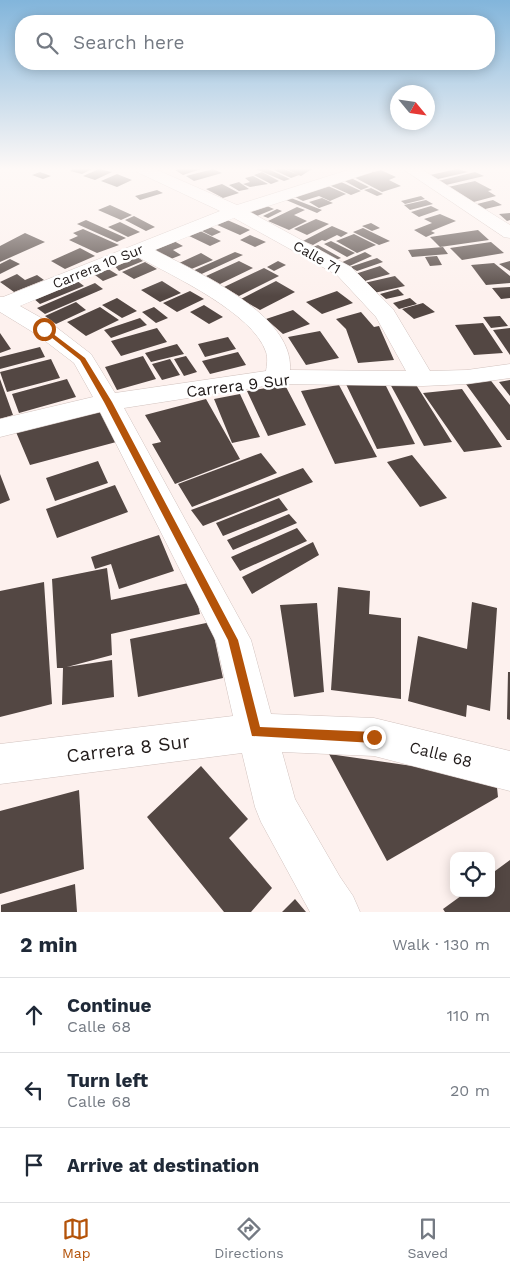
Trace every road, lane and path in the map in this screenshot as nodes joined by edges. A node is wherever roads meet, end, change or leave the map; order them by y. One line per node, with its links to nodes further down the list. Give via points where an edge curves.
1 (234, 212): 5 (street, Carrera 10 Sur)
2 (236, 212): 9 (street, Calle 71, via 344,271 385,314)
3 (476, 212): 4 (street)
4 (510, 233)
5 (138, 250): 6 (street, Carrera 10 Sur); 8 (street, via 206,287 258,323 278,352)
6 (1, 304): 10 (street, via 44,329 83,359)
7 (510, 371): 9 (street, Carrera 9 Sur)
8 (278, 377): 9 (street, Carrera 9 Sur); 10 (street, Carrera 9 Sur)
9 (423, 379)
10 (108, 402): 11 (street, Carrera 9 Sur); 12 (street, via 233,640)
11 (0, 428)
12 (256, 732): 13 (street, Carrera 8 Sur); 14 (street, Calle 68, via 374,737); 15 (street, via 276,807)
13 (0, 764)
14 (510, 771)
15 (338, 912)

